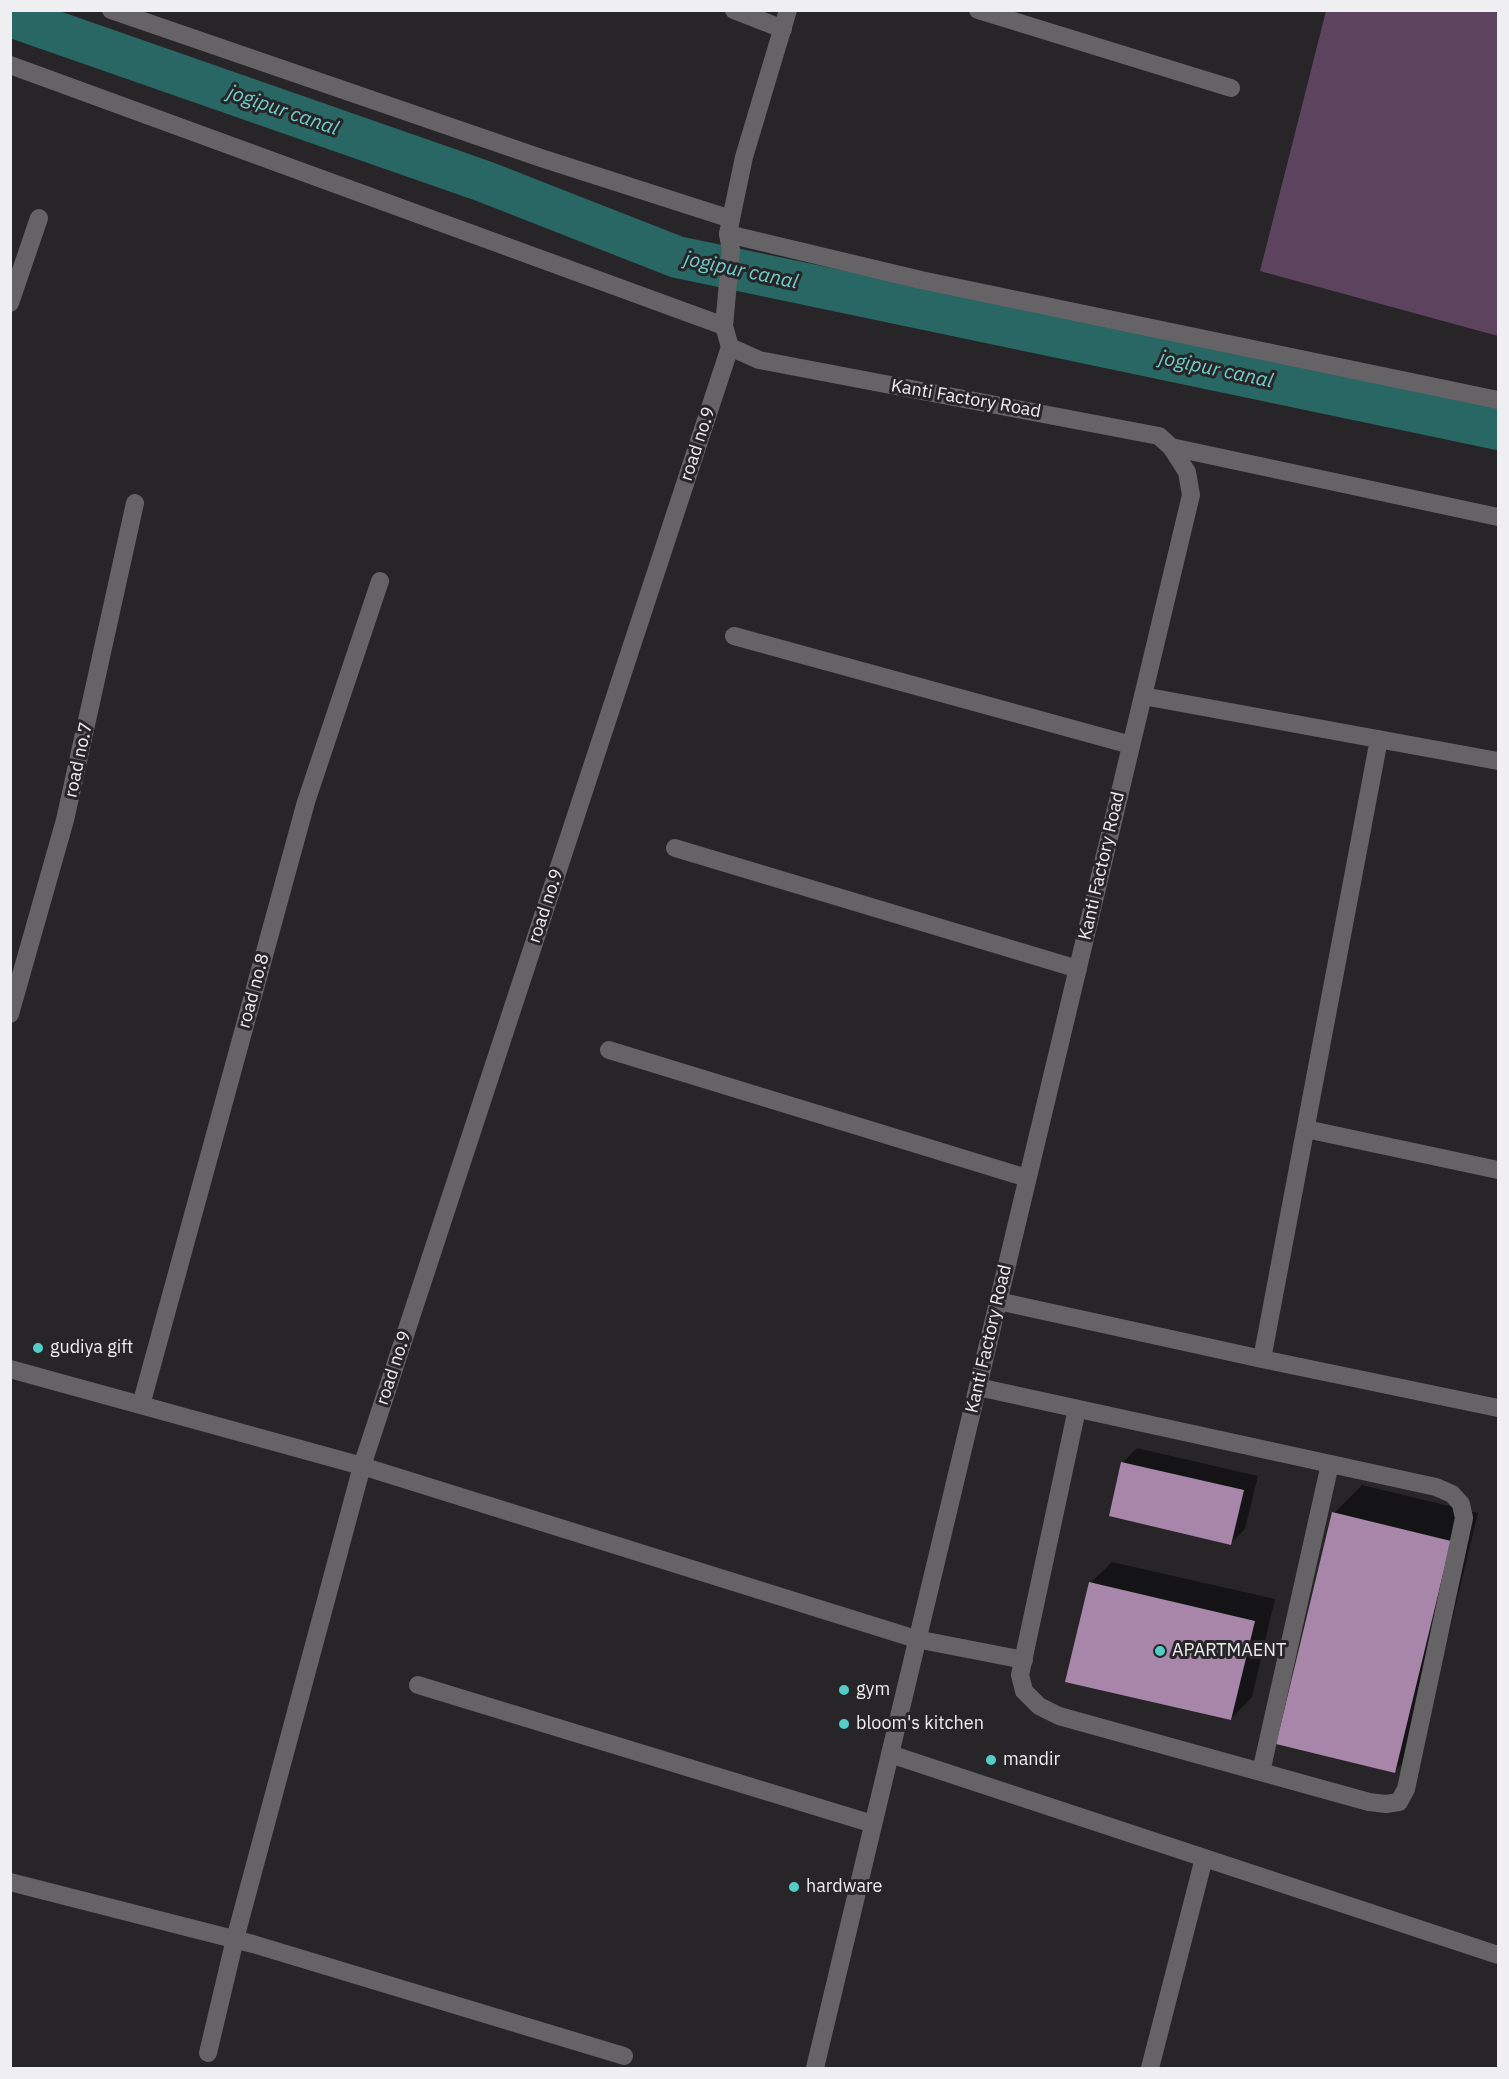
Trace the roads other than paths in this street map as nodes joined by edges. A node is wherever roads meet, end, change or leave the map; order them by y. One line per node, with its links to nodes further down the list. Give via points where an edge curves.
1 (111, 10): 9 (street, via 541,158)
2 (734, 10): 5 (street)
3 (788, 10): 5 (street)
4 (978, 10): 7 (street)
5 (783, 29): 9 (street, via 744,157)
6 (10, 65): 11 (street)
7 (1231, 88)
8 (39, 218): 10 (street)
9 (730, 234): 11 (street); 13 (street, via 921,280)
10 (10, 303)
11 (723, 326): 12 (street)
12 (730, 347): 14 (street, Kanti Factory Road, via 759,360 1133,430 1159,436); 38 (street, road no.9)
13 (1498, 400)
14 (1171, 447): 16 (street); 19 (street, Kanti Factory Road, via 1187,472 1191,495)
15 (135, 503): 25 (street, road no.7, via 65,820)
16 (1498, 517)
17 (380, 581): 34 (street, road no.8, via 306,802)
18 (734, 636): 21 (street)
19 (1143, 696): 20 (street); 21 (street, Kanti Factory Road)
20 (1379, 739): 22 (street); 27 (street)
21 (1131, 745): 24 (street, Kanti Factory Road)
22 (1498, 761)
23 (675, 848): 24 (street)
24 (1078, 969): 29 (street, Kanti Factory Road)
25 (10, 1014)
26 (609, 1050): 29 (street)
27 (1306, 1129): 28 (street); 31 (street)
28 (1498, 1170)
29 (1028, 1178): 30 (street, Kanti Factory Road)
30 (998, 1300): 31 (street); 33 (street, Kanti Factory Road)
31 (1262, 1359): 36 (street)
32 (10, 1369): 34 (street)
33 (978, 1387): 35 (street); 39 (street, Kanti Factory Road)
34 (141, 1405): 38 (street)
35 (1077, 1408): 37 (street); 40 (street)
36 (1498, 1408)
37 (1330, 1464): 43 (street); 43 (street, via 1436,1487 1452,1494 1461,1504 1464,1518 1406,1789 1399,1802 1386,1804)
38 (362, 1466): 39 (street); 47 (street, road no.9)
39 (916, 1639): 40 (street); 42 (street, Kanti Factory Road)
40 (1024, 1660): 43 (street, via 1020,1675 1024,1691 1039,1706 1059,1716)
41 (418, 1685): 44 (street)
42 (890, 1754): 44 (street, Kanti Factory Road); 45 (street)
43 (1261, 1772)
44 (873, 1824): 51 (street, Kanti Factory Road)
45 (1204, 1858): 48 (street); 52 (street)
46 (10, 1882): 47 (street)
47 (235, 1939): 49 (street, road no.9); 50 (street)
48 (1498, 1955)
49 (208, 2053)
50 (624, 2056)
51 (815, 2068)
52 (1150, 2068)

